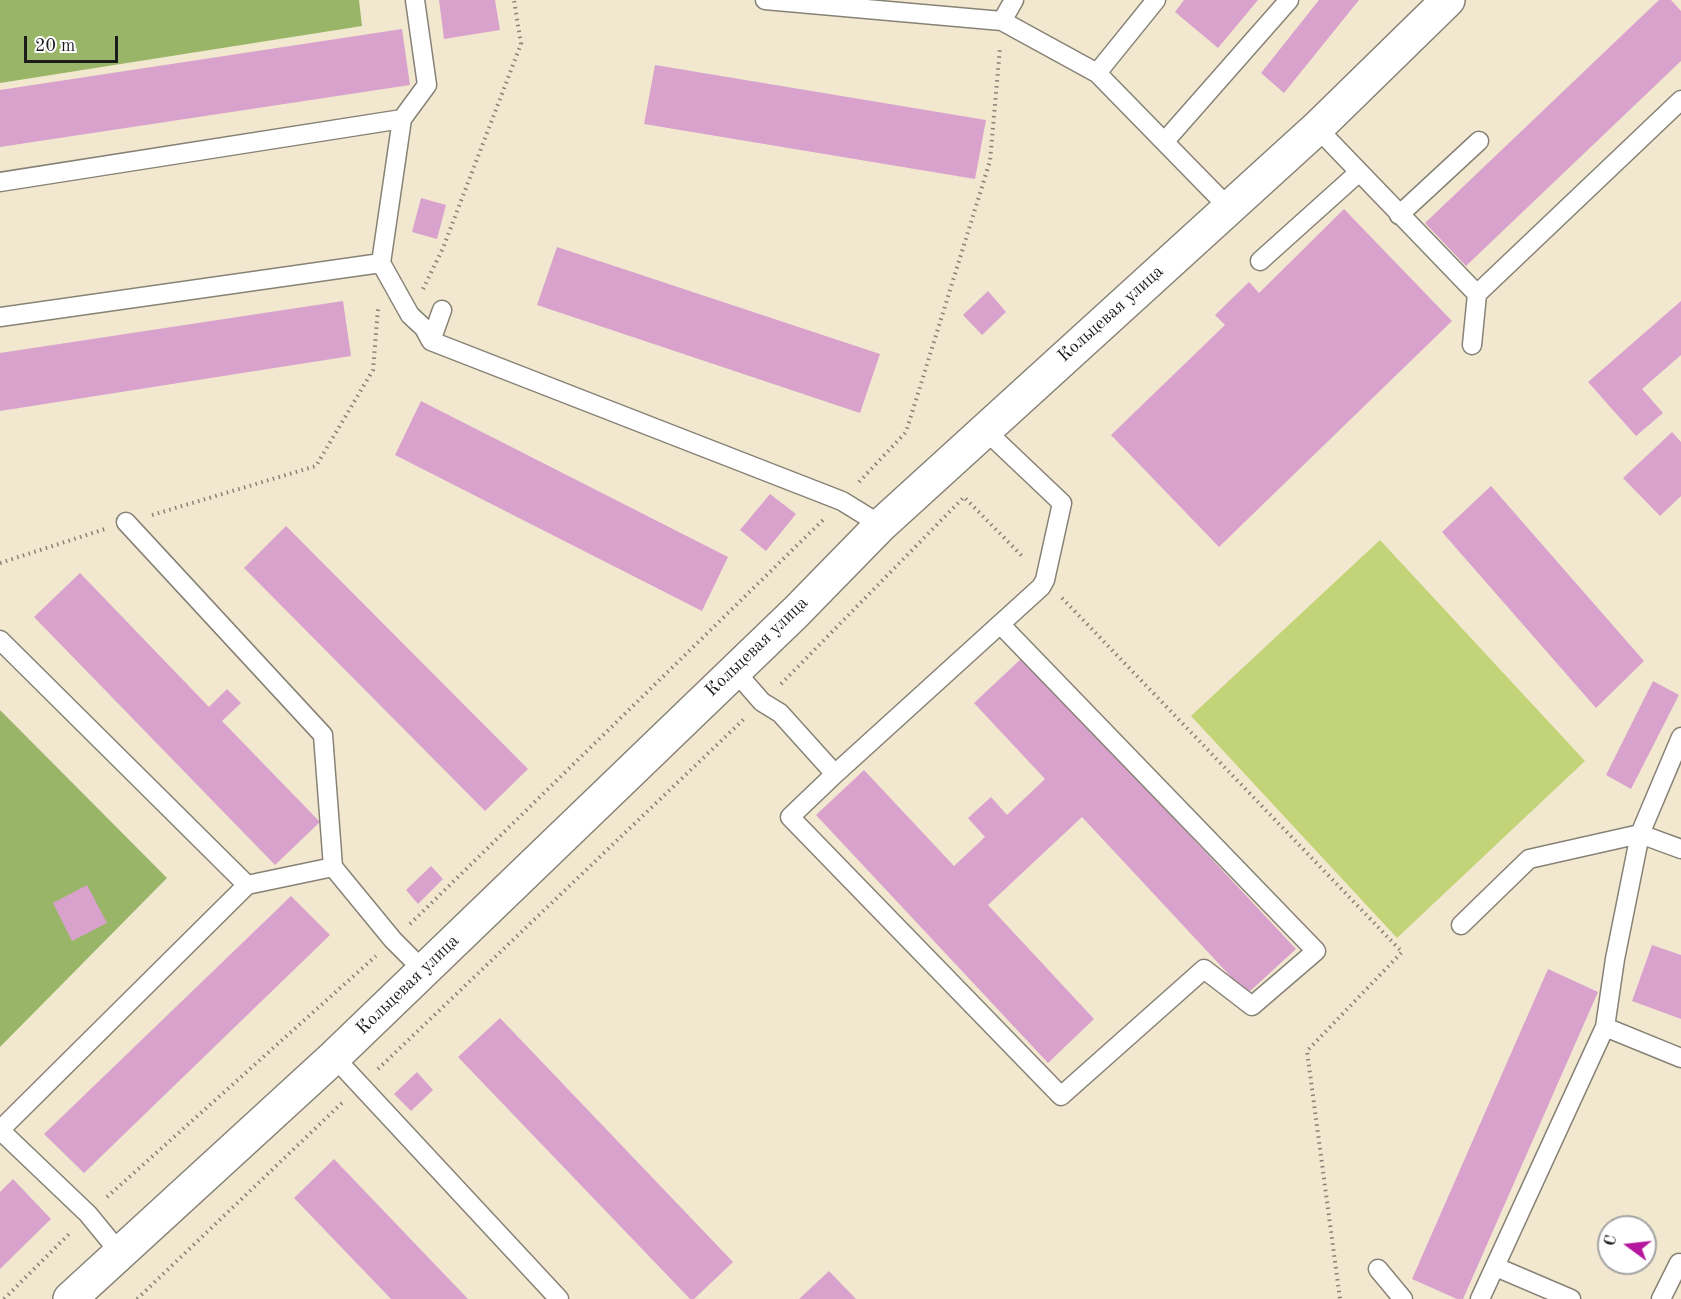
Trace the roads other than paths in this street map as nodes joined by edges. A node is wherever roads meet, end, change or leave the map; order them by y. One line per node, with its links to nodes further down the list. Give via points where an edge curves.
1 (415, 0): 10 (lane, via 427,85)
2 (765, 0): 7 (lane)
3 (1014, 0): 7 (lane)
4 (1156, 0): 8 (lane)
5 (1289, 0): 12 (lane)
6 (1448, 0): 11 (street, Кольцевая улица)
7 (1002, 21): 8 (lane)
8 (1097, 74): 12 (lane)
9 (1681, 100): 20 (lane)
10 (402, 119): 15 (lane); 19 (lane)
11 (1317, 128): 14 (lane); 16 (street, Кольцевая улица)
12 (1165, 141): 16 (lane)
13 (1479, 141): 17 (lane)
14 (1358, 173): 17 (lane); 18 (lane)
15 (0, 182)
16 (1228, 207): 25 (street, Кольцевая улица)
17 (1399, 215): 20 (lane)
18 (1260, 261)
19 (381, 263): 22 (lane); 23 (lane, via 410,315)
20 (1477, 294): 24 (lane)
21 (442, 309): 23 (lane)
22 (0, 317)
23 (431, 341): 27 (lane, via 842,501)
24 (1472, 345)
25 (984, 429): 27 (street, Кольцевая улица); 28 (lane, via 1062,503 1045,580)
26 (126, 522): 35 (lane, via 323,735)
27 (881, 525): 30 (street, Кольцевая улица)
28 (1001, 625): 32 (lane); 32 (lane, via 1316,951 1252,1006 1204,969 1061,1096 790,817)
29 (0, 640): 36 (lane)
30 (734, 670): 32 (lane, via 762,702 780,713); 38 (street, Кольцевая улица)
31 (1681, 737): 33 (lane)
32 (835, 774)
33 (1640, 834): 34 (lane); 37 (lane, via 1528,858); 39 (lane)
34 (1681, 849)
35 (333, 867): 36 (lane); 38 (lane)
36 (246, 885): 42 (lane)
37 (1461, 925)
38 (423, 970): 40 (street, Кольцевая улица)
39 (1605, 1027): 41 (lane); 45 (lane)
40 (334, 1057): 43 (street, Кольцевая улица); 48 (lane)
41 (1681, 1058)
42 (0, 1130): 43 (lane, via 88,1214)
43 (120, 1253): 47 (street, Кольцевая улица)
44 (1678, 1263): 52 (lane)
45 (1496, 1267): 50 (lane); 51 (lane)
46 (1378, 1269): 49 (lane)
47 (74, 1298)
48 (559, 1299)
49 (1403, 1299)
50 (1480, 1299)
51 (1571, 1299)
52 (1661, 1299)

